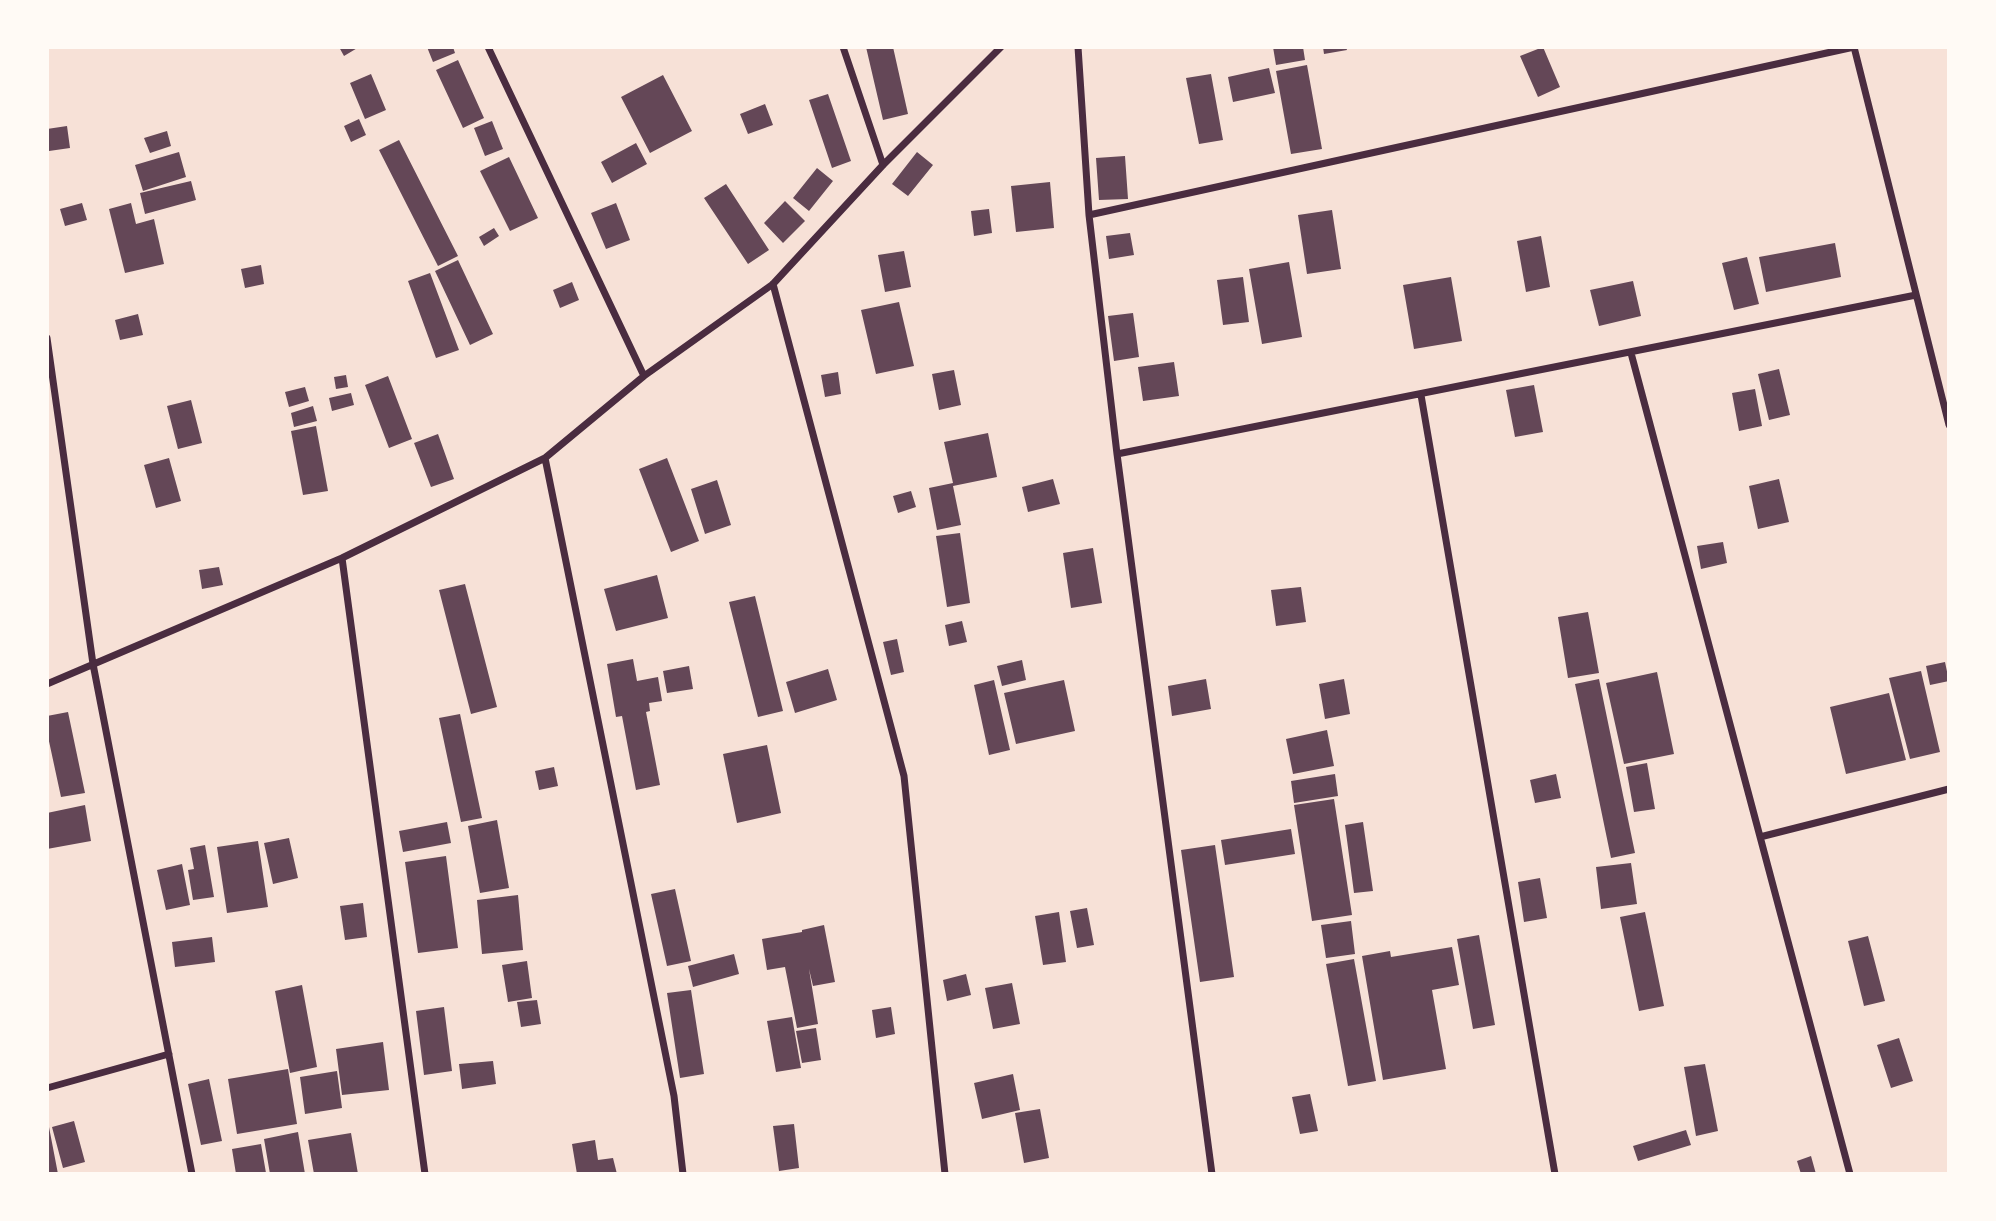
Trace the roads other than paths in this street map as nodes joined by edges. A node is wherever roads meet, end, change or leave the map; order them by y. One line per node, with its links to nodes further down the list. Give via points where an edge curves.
1 (488, 47): 12 (street)
2 (843, 47): 6 (street)
3 (1001, 47): 6 (street)
4 (1078, 47): 7 (street)
5 (1854, 47): 7 (street); 9 (street)
6 (883, 165): 8 (street)
7 (1089, 215): 17 (street)
8 (773, 284): 12 (street); 29 (street, via 904,776)
9 (1916, 295): 11 (street); 16 (street)
10 (47, 338): 14 (street)
11 (1631, 353): 13 (street); 23 (street)
12 (644, 376): 18 (street)
13 (1420, 395): 17 (street); 31 (street)
14 (57, 405): 15 (street); 20 (street)
15 (47, 407)
16 (1949, 425)
17 (1117, 454): 30 (street)
18 (545, 457): 19 (street); 28 (street, via 671,1083)
19 (342, 558): 20 (street); 27 (street)
20 (93, 664): 21 (street); 24 (street)
21 (47, 684)
22 (1949, 789): 23 (street)
23 (1760, 837): 32 (street)
24 (169, 1054): 25 (street); 26 (street)
25 (47, 1088)
26 (192, 1174)
27 (425, 1174)
28 (683, 1174)
29 (946, 1174)
30 (1212, 1174)
31 (1555, 1174)
32 (1850, 1174)

